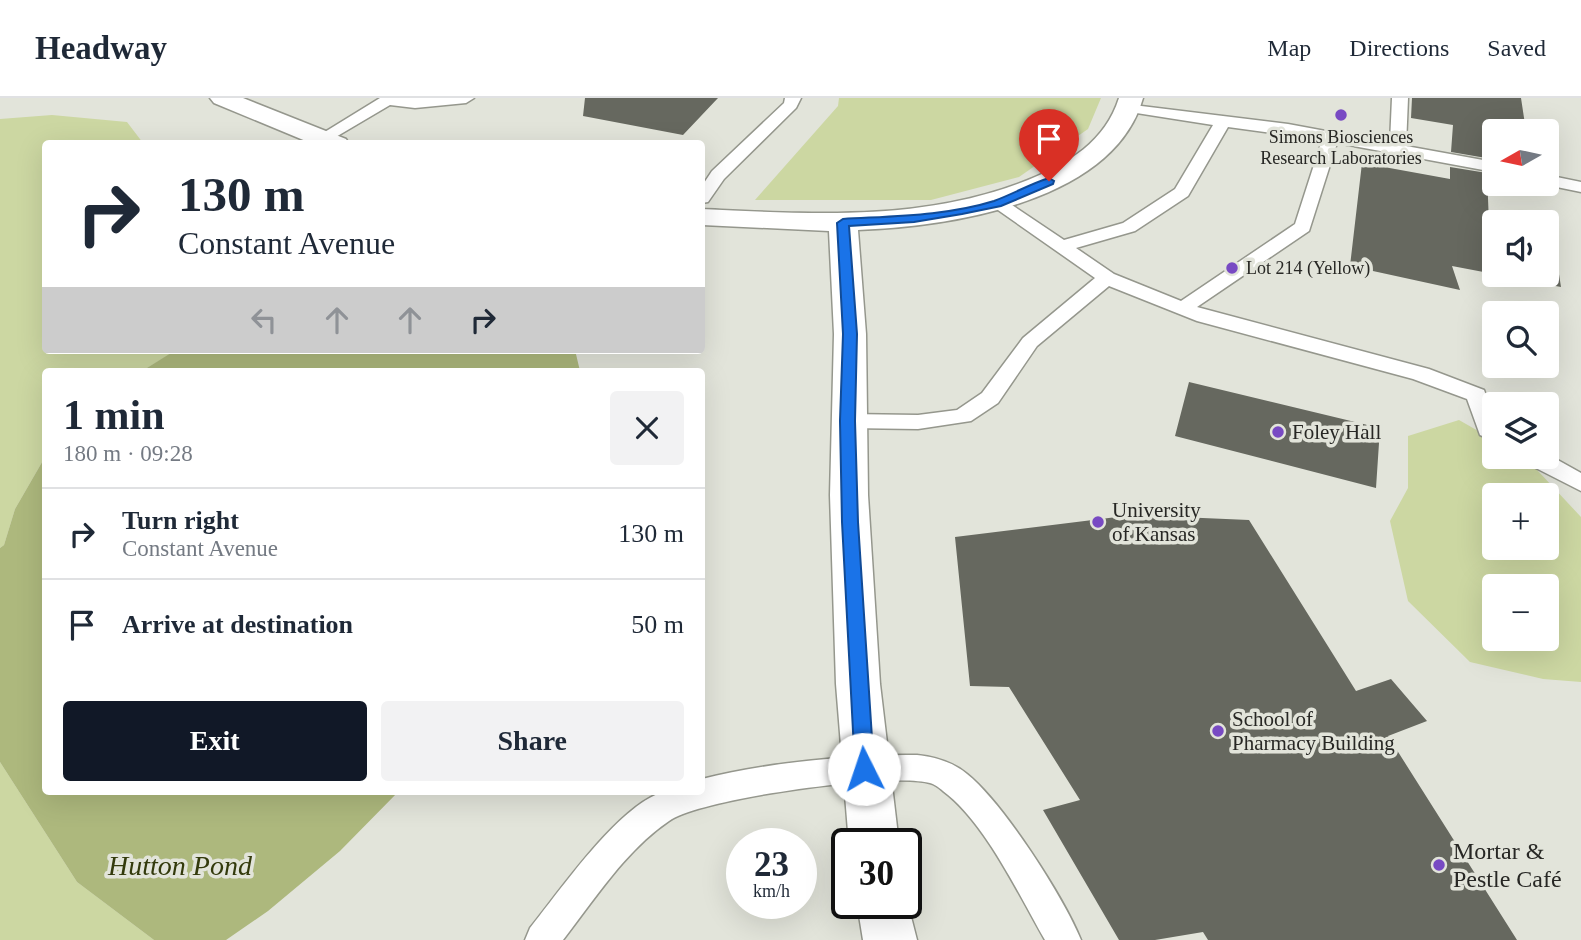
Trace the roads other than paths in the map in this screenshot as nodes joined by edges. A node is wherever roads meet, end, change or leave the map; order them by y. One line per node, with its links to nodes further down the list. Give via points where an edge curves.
1 (222, 98): 9 (street)
2 (466, 98): 5 (lane, via 415,103)
3 (793, 98): 15 (lane)
4 (1400, 98): 11 (lane)
5 (386, 99): 10 (lane)
6 (1131, 102): 7 (lane); 16 (street, via 1121,127 1090,159)
7 (1222, 122): 8 (lane); 19 (lane, via 1182,192 1129,227)
8 (1331, 137): 11 (lane); 21 (lane, via 1303,227)
9 (327, 140)
10 (331, 140)
11 (1398, 149): 12 (lane)
12 (1482, 165)
13 (1559, 184): 14 (lane)
14 (1579, 191)
15 (705, 194)
16 (997, 203): 18 (street, via 914,218); 19 (lane)
17 (705, 217): 18 (street)
18 (843, 223): 23 (street, via 850,334)
19 (1061, 247): 20 (lane)
20 (1107, 278): 21 (lane); 23 (lane, via 1030,342 990,398 963,416 918,422)
21 (1183, 309): 22 (lane, via 1421,374 1476,396)
22 (1482, 413)
23 (848, 421): 26 (street)
24 (1555, 469): 25 (lane)
25 (1581, 484)
26 (864, 769): 27 (lane); 29 (street); 33 (lane, via 938,771 963,788 990,822)
27 (705, 792)
28 (694, 795): 31 (lane, via 675,801 640,824)
29 (872, 828)
30 (886, 919): 32 (street)
31 (542, 940)
32 (890, 940)
33 (1064, 940)

